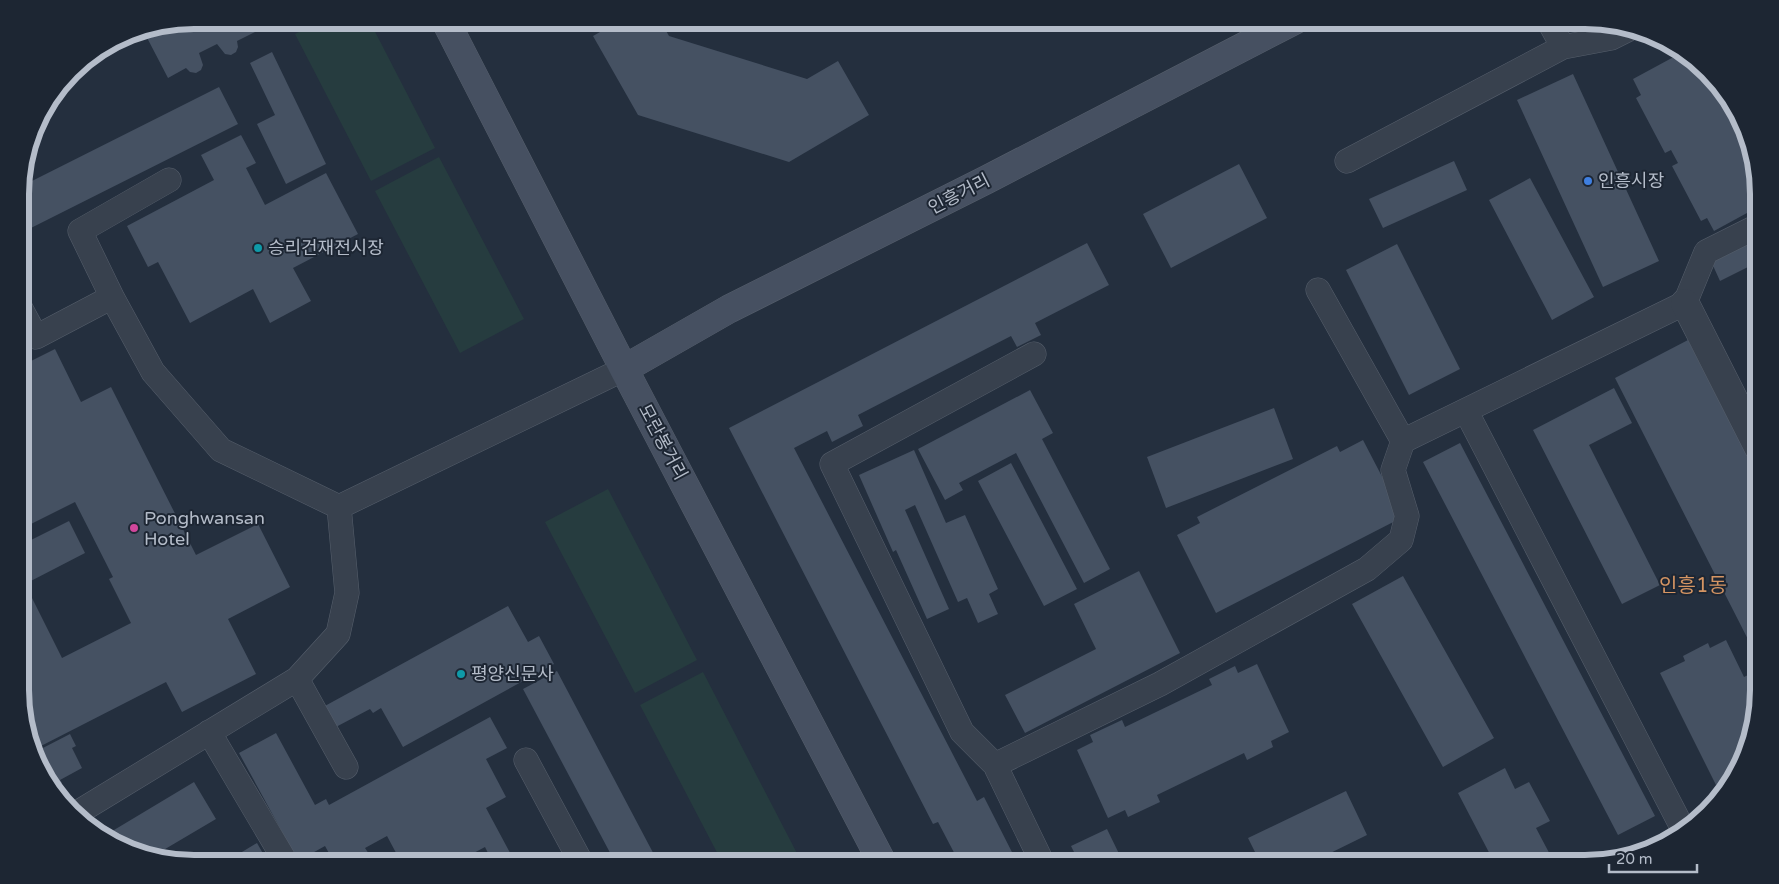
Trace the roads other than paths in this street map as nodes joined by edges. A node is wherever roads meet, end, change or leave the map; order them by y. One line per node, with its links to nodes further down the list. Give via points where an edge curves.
1 (449, 29): 14 (main road, 모란봉거리)
2 (1278, 29): 14 (main road, 인흥거리, via 729,309)
3 (1553, 29): 5 (street)
4 (1621, 33): 5 (street)
5 (1563, 47): 6 (street)
6 (1347, 161)
7 (169, 180): 10 (street, via 80,231)
8 (1750, 230): 11 (street, via 1706,252)
9 (1318, 290): 17 (street)
10 (112, 297): 12 (street); 18 (street, via 153,372 221,450)
11 (1685, 303): 15 (street); 16 (street)
12 (29, 340)
13 (1034, 354): 22 (street, via 832,464 962,732)
14 (624, 369): 18 (street); 28 (main road, 모란봉거리)
15 (1466, 411): 17 (street); 25 (street)
16 (1750, 431)
17 (1402, 441): 22 (street, via 1393,470 1407,516 1401,540 1367,569 1160,684)
18 (339, 507): 19 (street, via 347,593 338,634)
19 (297, 679): 20 (street); 23 (street)
20 (209, 732): 24 (street); 26 (street)
21 (526, 760): 27 (street)
22 (995, 764): 29 (street)
23 (346, 767)
24 (81, 811)
25 (1680, 825)
26 (282, 855)
27 (577, 855)
28 (878, 855)
29 (1039, 855)

